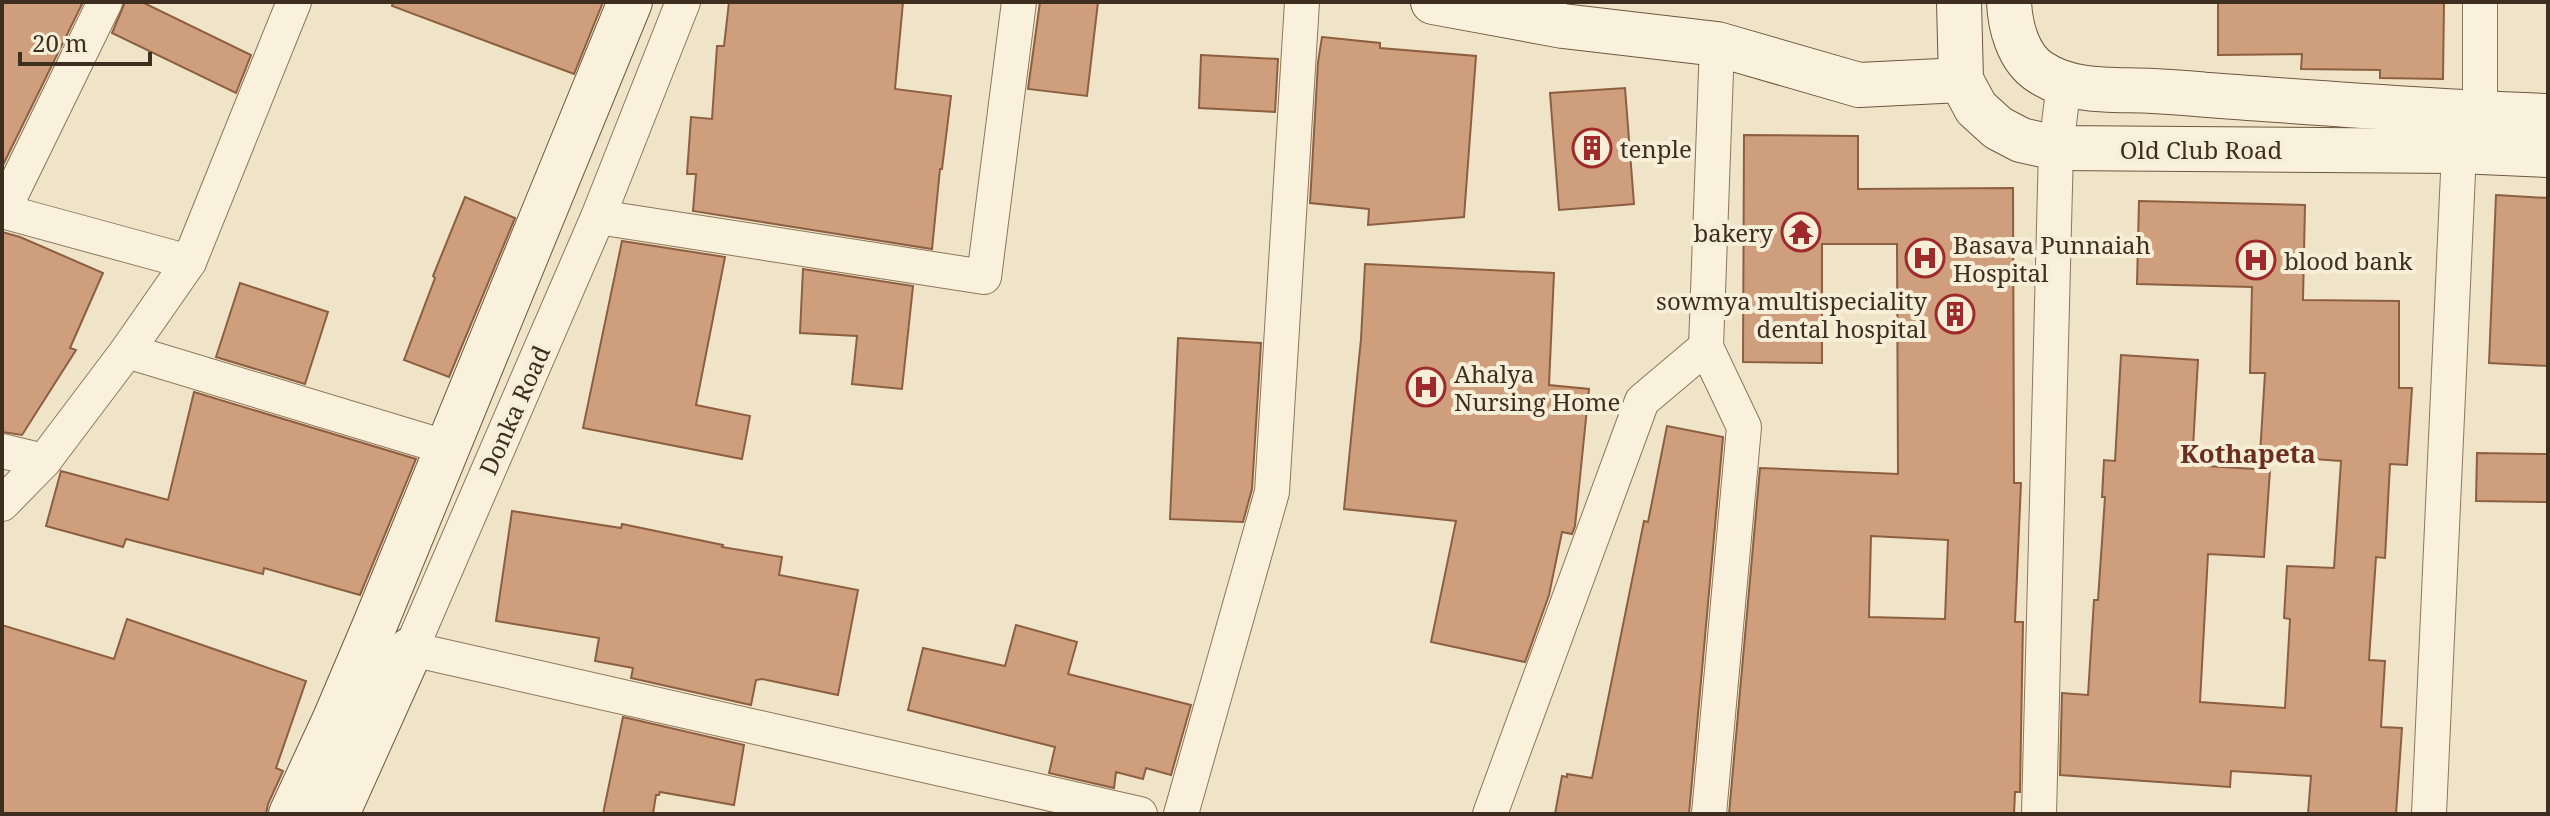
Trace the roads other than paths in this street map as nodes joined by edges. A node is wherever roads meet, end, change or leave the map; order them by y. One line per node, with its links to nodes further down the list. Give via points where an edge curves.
1 (105, 2): 20 (street)
2 (294, 2): 22 (street)
3 (630, 2): 25 (street, Donka Road)
4 (683, 2): 21 (street, Donka Road)
5 (1019, 2): 21 (street, via 984,277)
6 (1302, 2): 33 (street, via 1272,492)
7 (1433, 2): 11 (street)
8 (1959, 2): 13 (street)
9 (2009, 2): 14 (street, Old Club Road, via 2021,51 2038,71)
10 (2480, 2): 15 (street)
11 (1566, 14): 12 (street)
12 (1717, 44): 13 (street, via 1859,85); 23 (street)
13 (1961, 80): 17 (street, Old Club Road, via 1976,108 1998,128)
14 (2064, 83): 15 (street, Old Club Road, via 2095,90); 17 (street)
15 (2480, 114): 16 (street, Old Club Road)
16 (2548, 116)
17 (2056, 148): 18 (street, Old Club Road); 36 (street)
18 (2459, 151): 19 (street, Old Club Road); 37 (street)
19 (2548, 155)
20 (3, 211): 22 (street)
21 (598, 217): 29 (street, Donka Road)
22 (189, 262): 24 (street)
23 (1706, 347): 34 (street, via 1642,401); 35 (street, via 1744,427)
24 (127, 351): 25 (street); 27 (street)
25 (448, 448): 30 (street, Donka Road)
26 (2, 451): 27 (street)
27 (44, 461): 28 (street)
28 (2, 504)
29 (411, 649): 31 (street, Donka Road); 32 (street)
30 (291, 814)
31 (337, 814)
32 (1140, 814)
33 (1181, 814)
34 (1490, 814)
35 (1709, 814)
36 (2039, 814)
37 (2429, 814)

